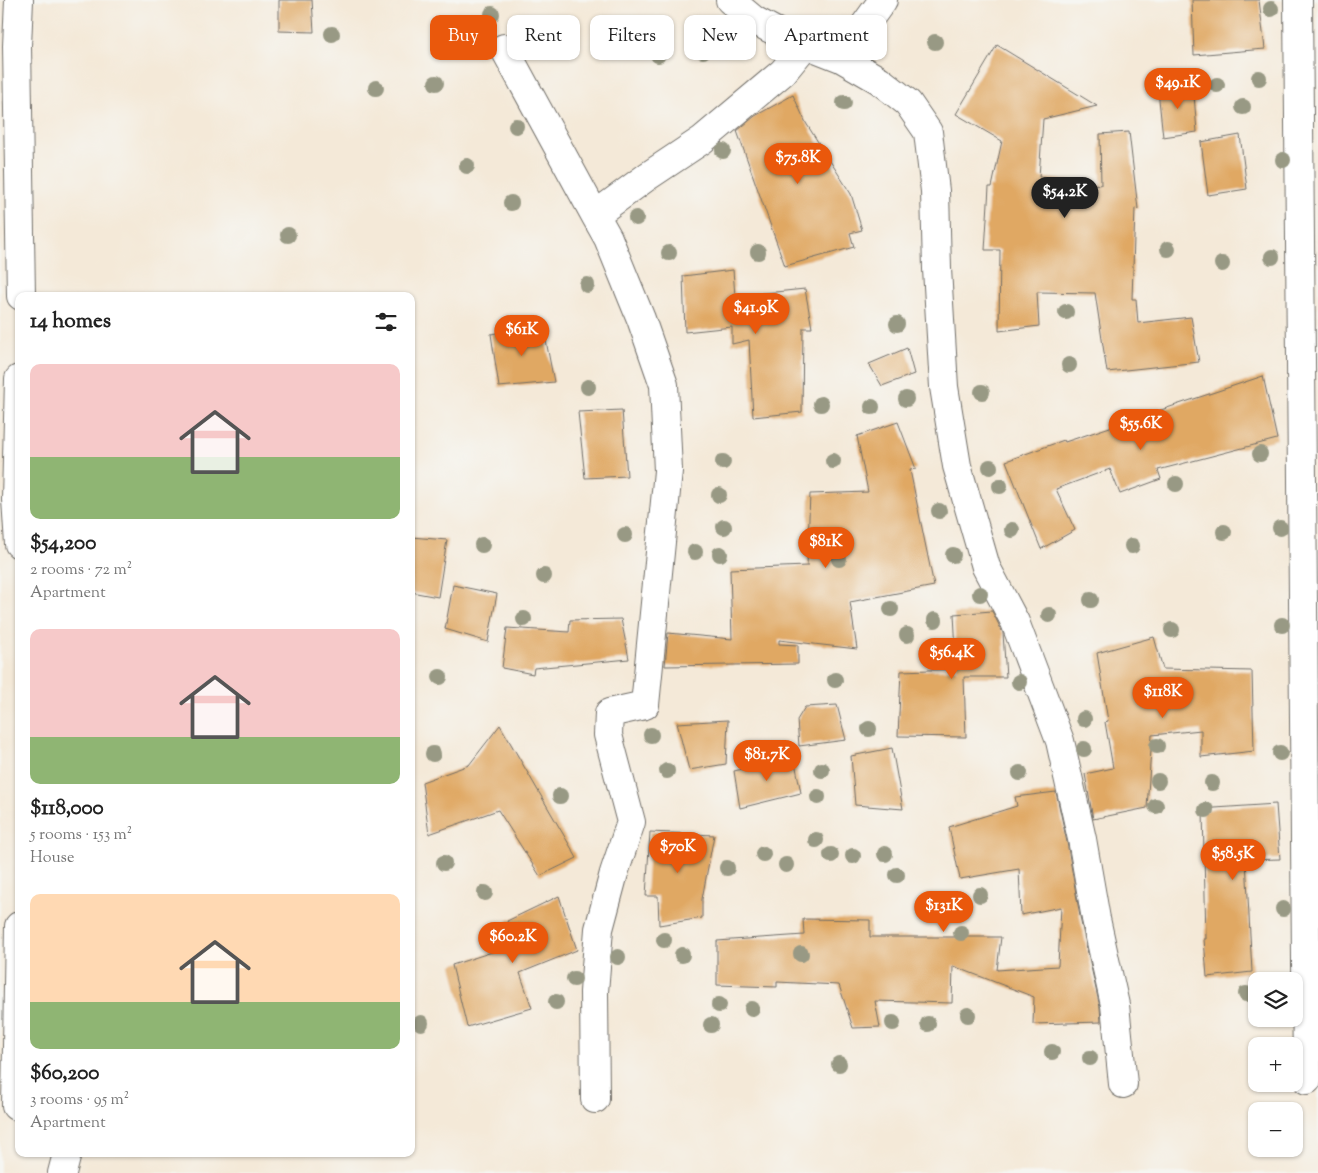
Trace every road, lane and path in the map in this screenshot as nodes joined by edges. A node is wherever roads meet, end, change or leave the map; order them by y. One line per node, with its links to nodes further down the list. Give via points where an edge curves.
1 (19, 0): 11 (street)
2 (730, 0): 6 (street)
3 (883, 0): 5 (street)
4 (1298, 0): 12 (street)
5 (872, 15)
6 (766, 26)
7 (504, 48): 10 (street)
8 (793, 60): 10 (street, via 702,140)
9 (844, 60): 13 (street, via 879,80 908,103 928,132 935,191 944,387 956,456 986,566 1015,622 1060,741 1115,1005)
10 (595, 215): 14 (street, via 608,238 641,319 664,385 668,471 645,705 609,713 608,735 631,822 599,929 594,992)
11 (21, 292)
12 (1307, 1080)
13 (1123, 1084)
14 (595, 1099)
15 (66, 1157): 16 (street)
16 (62, 1173)

